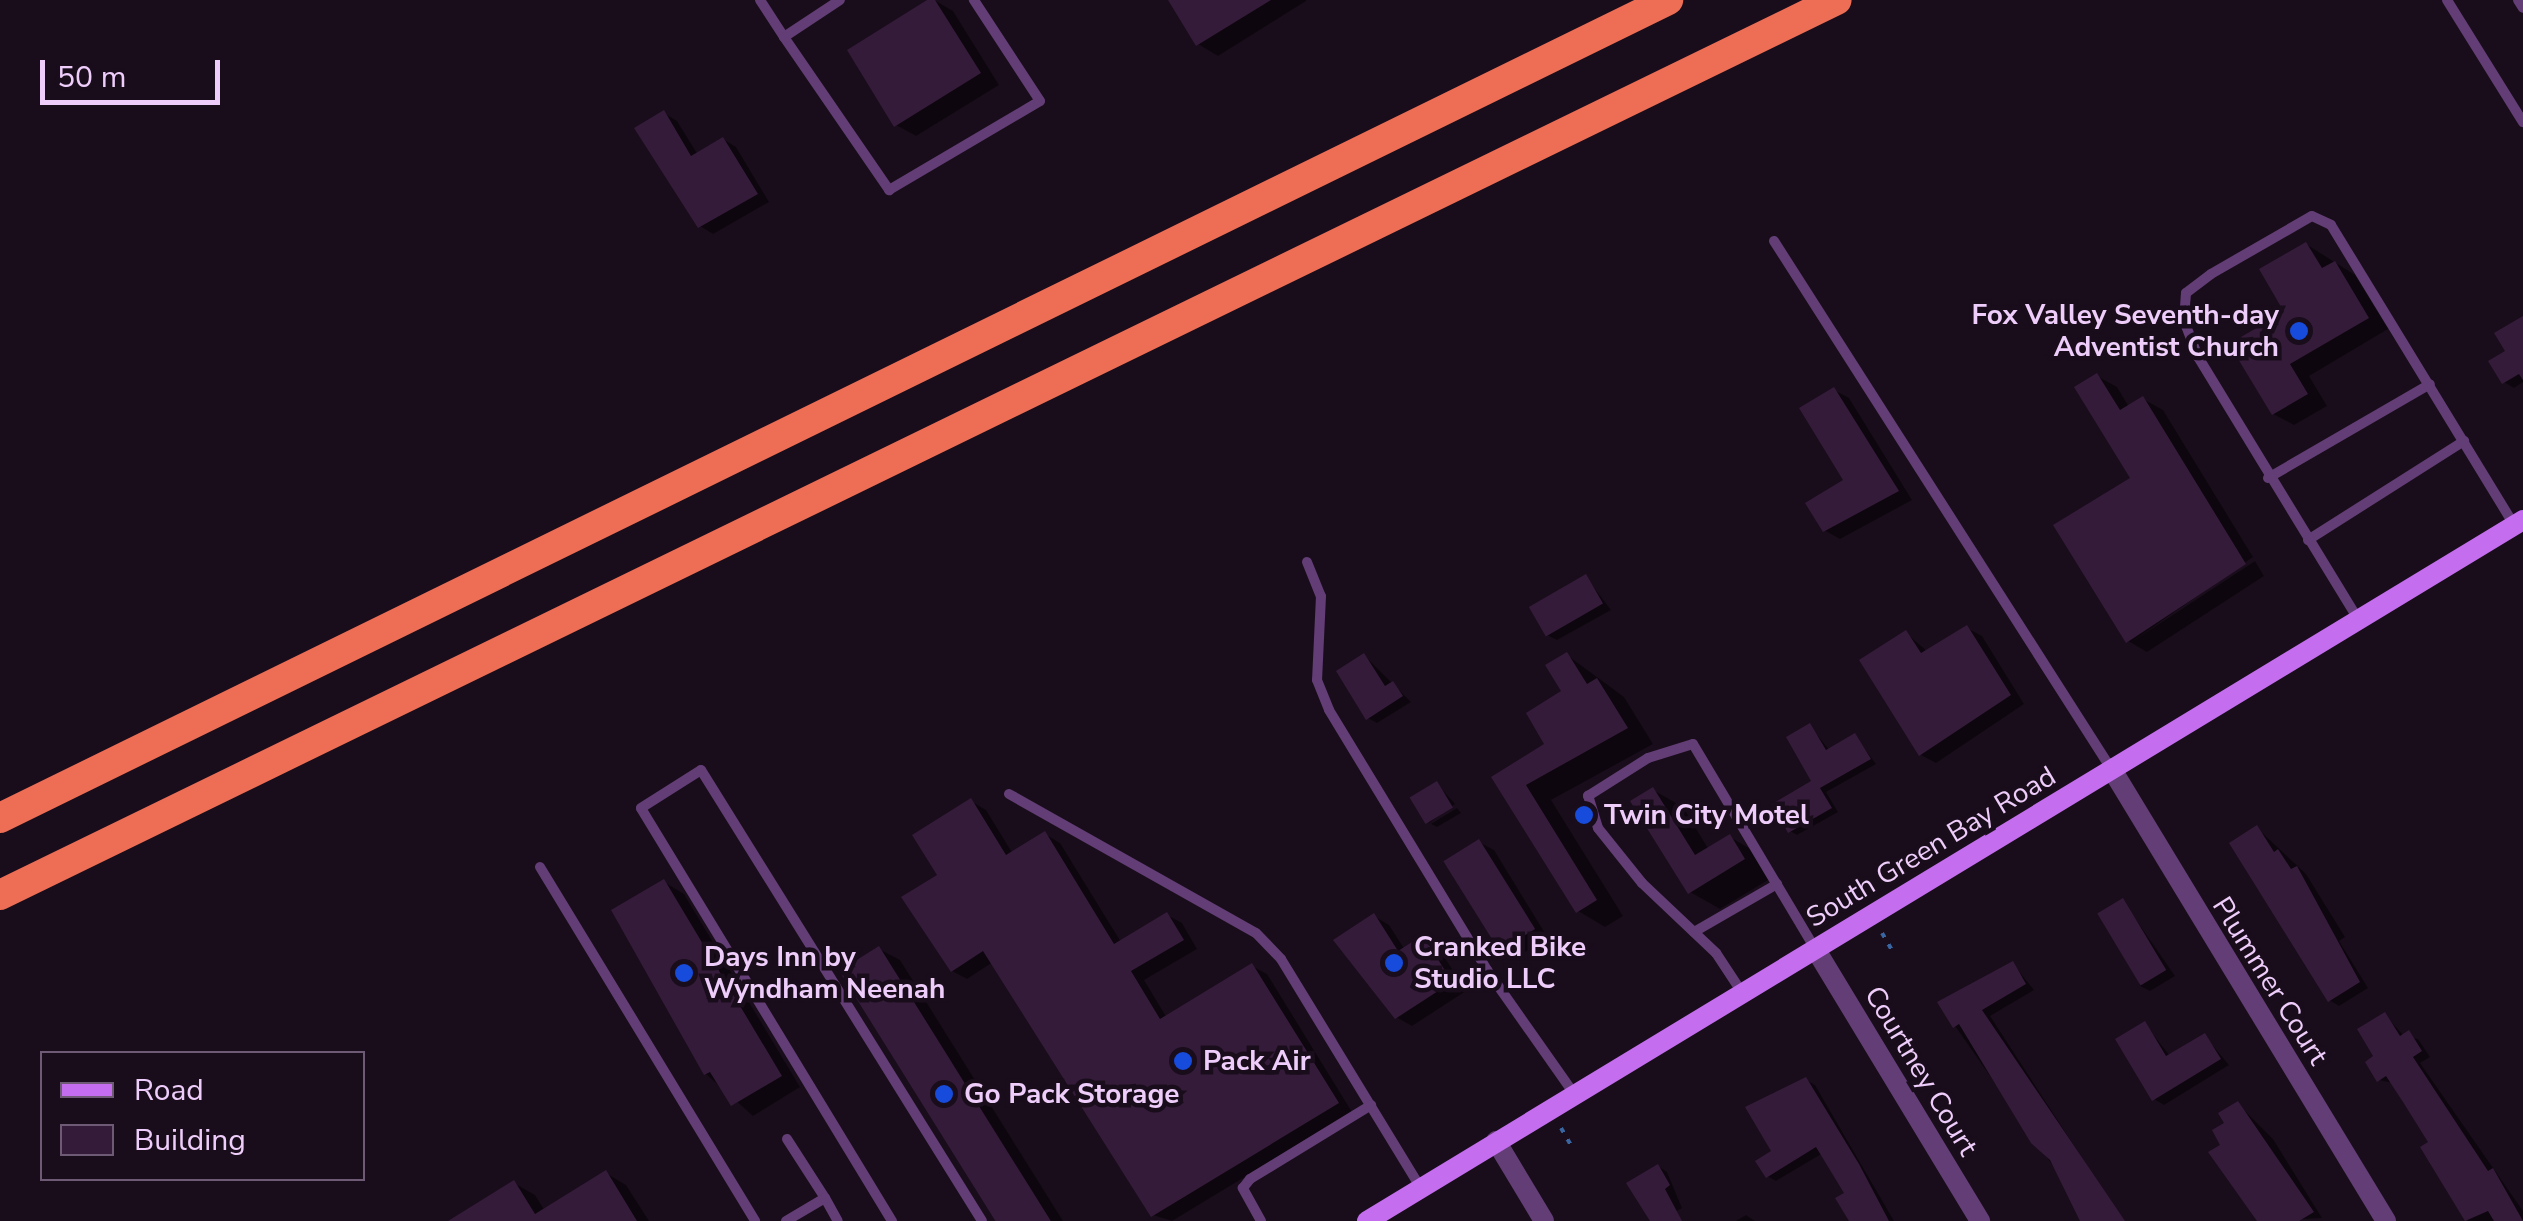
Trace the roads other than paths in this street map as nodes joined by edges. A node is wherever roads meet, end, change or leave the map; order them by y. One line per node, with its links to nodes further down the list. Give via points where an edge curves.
1 (760, 0): 9 (lane)
2 (840, 0): 9 (lane)
3 (974, 0): 9 (lane, via 1040,100 889,190)
4 (1668, 0): 21 (highway)
5 (1837, 0): 24 (highway)
6 (2447, 0): 10 (lane)
7 (2518, 0): 8 (lane)
8 (2523, 8)
9 (784, 37)
10 (2523, 122)
11 (1774, 241): 19 (lane)
12 (2430, 384): 13 (lane); 14 (lane); 14 (lane, via 2331,224 2312,216 2292,226 2186,292 2184,321 2198,357)
13 (2464, 441): 15 (lane); 16 (lane)
14 (2268, 478): 16 (lane)
15 (2519, 523): 18 (main road, South Green Bay Road)
16 (2308, 540): 18 (lane)
17 (1307, 562): 28 (lane, via 1321,596 1317,680 1329,710 1487,970)
18 (2358, 620): 19 (main road, South Green Bay Road)
19 (2111, 768): 26 (main road, South Green Bay Road); 43 (street, Plummer Court)
20 (1008, 794): 29 (lane, via 1256,933 1281,960)
21 (0, 818)
22 (540, 867): 34 (lane)
23 (1776, 884): 25 (lane); 25 (lane, via 1693,744 1648,758 1588,796 1598,828); 26 (lane)
24 (0, 895)
25 (1694, 932): 27 (lane)
26 (1816, 950): 27 (main road, South Green Bay Road); 42 (street, Courtney Court)
27 (1742, 994): 28 (main road, South Green Bay Road)
28 (1576, 1096): 31 (main road, South Green Bay Road)
29 (1371, 1106): 32 (lane); 39 (lane, via 1250,1179 1243,1188)
30 (787, 1140): 33 (lane)
31 (1496, 1141): 32 (main road, South Green Bay Road); 41 (street)
32 (1422, 1188): 40 (main road, South Green Bay Road)
33 (824, 1198): 35 (lane); 36 (lane)
34 (755, 1221)
35 (786, 1221)
36 (838, 1221)
37 (892, 1221): 38 (lane, via 641,808 701,770)
38 (982, 1221)
39 (1261, 1221)
40 (1367, 1221)
41 (1544, 1221)
42 (1980, 1221)
43 (2386, 1221)

